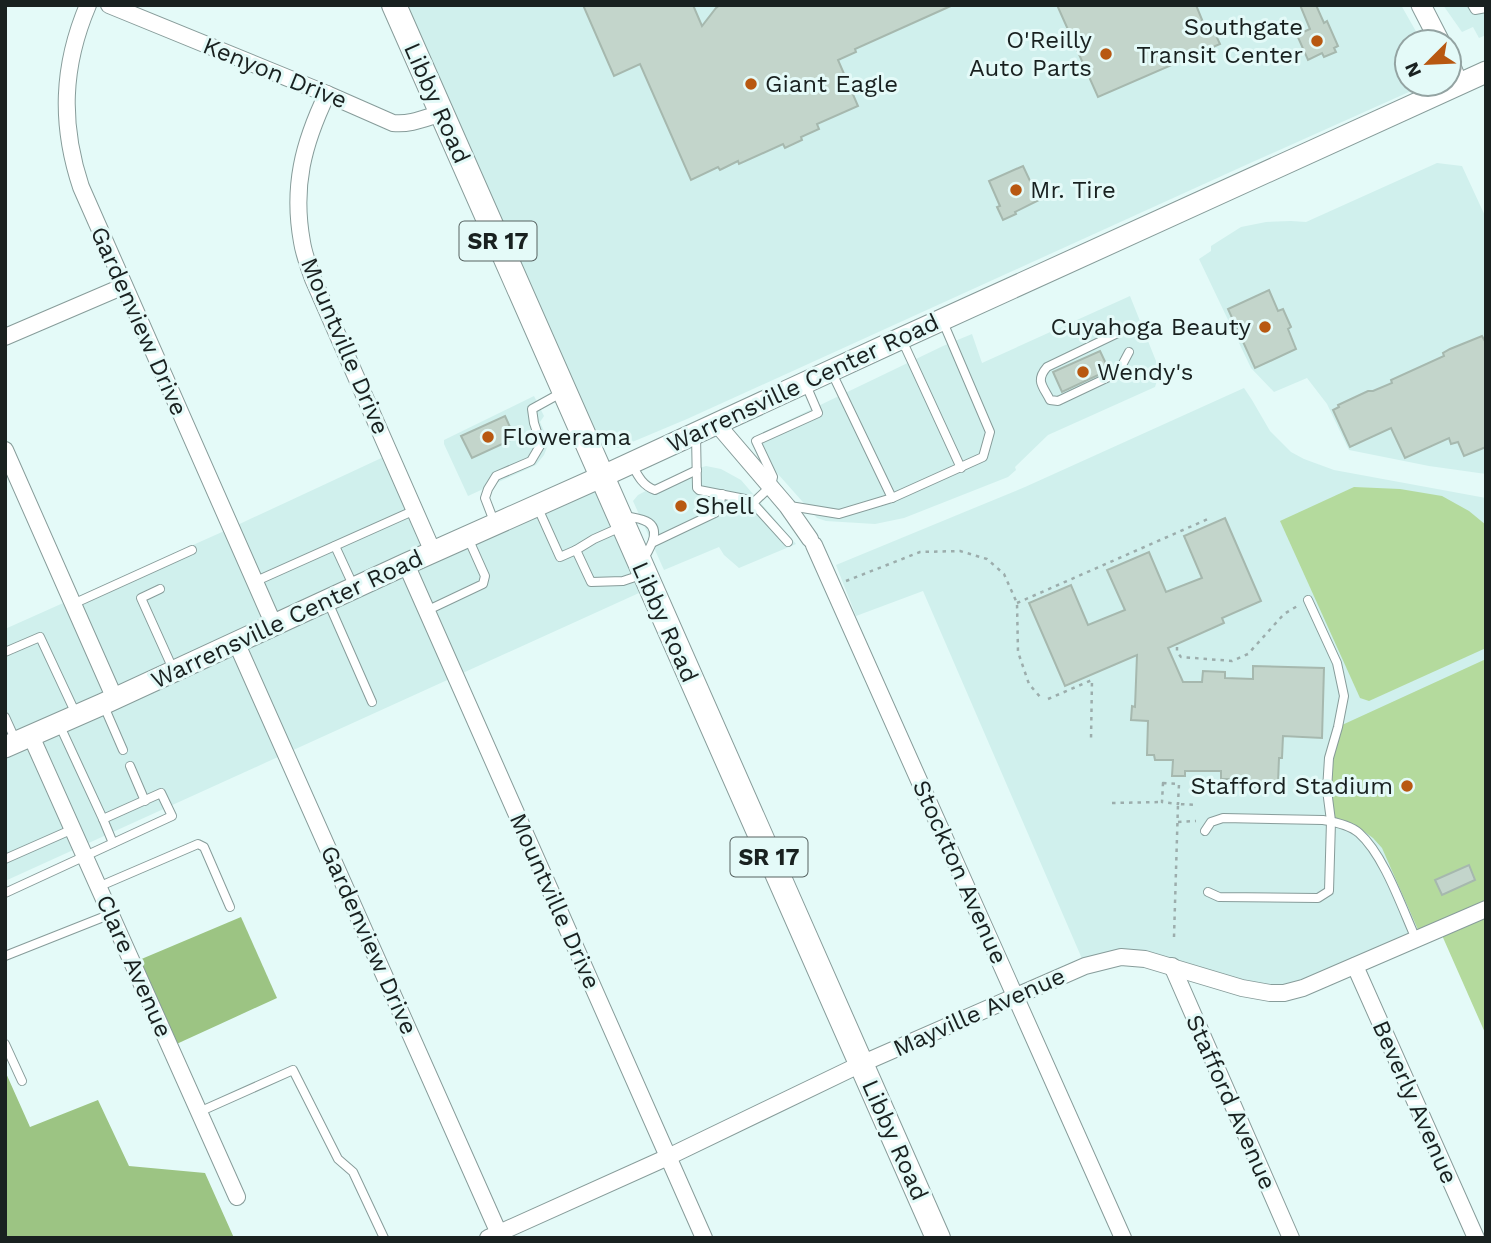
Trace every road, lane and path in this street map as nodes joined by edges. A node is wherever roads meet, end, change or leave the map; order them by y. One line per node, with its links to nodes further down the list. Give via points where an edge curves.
1 (88, 5): 13 (street, Gardenview Drive, via 69,66 68,140 80,187)
2 (109, 5): 10 (street, Kenyon Drive)
3 (394, 5): 12 (main road, Libby Road / SR 17)
4 (1422, 5): 7 (street)
5 (1472, 5): 6 (lane, via 1475,10)
6 (1486, 8)
7 (1433, 28)
8 (1486, 72): 9 (main road, Warrensville Center Road)
9 (1463, 82)
10 (327, 94): 12 (street, Kenyon Drive, via 403,125); 35 (street, Mountville Drive, via 302,160 298,197 302,243 313,279)
11 (1427, 98): 14 (main road, Warrensville Center Road)
12 (442, 113): 21 (main road, Libby Road / SR 17)
13 (124, 286): 16 (street); 49 (street, Gardenview Drive)
14 (942, 320): 17 (main road, Warrensville Center Road); 26 (lane, via 990,432 983,457)
15 (1120, 332): 18 (lane, via 1047,367 1040,381 1050,400 1058,401 1113,376)
16 (5, 337)
17 (902, 338): 19 (main road, Warrensville Center Road); 26 (lane)
18 (1129, 352)
19 (831, 370): 20 (main road, Warrensville Center Road); 31 (lane)
20 (805, 382): 22 (main road, Warrensville Center Road); 29 (lane, via 818,413 756,441 773,477)
21 (563, 391): 28 (main road, Libby Road / SR 17); 38 (lane, via 532,410 541,444 531,461 496,476 488,489 485,498)
22 (716, 424): 23 (main road, Warrensville Center Road); 29 (street, Stockton Avenue)
23 (696, 432): 25 (main road, Warrensville Center Road); 27 (lane)
24 (5, 450): 55 (street)
25 (631, 463): 27 (lane, via 643,482 654,489); 28 (main road, Warrensville Center Road)
26 (961, 467): 31 (lane)
27 (697, 470): 30 (lane, via 699,490)
28 (601, 477): 33 (main road, Warrensville Center Road); 37 (main road, Libby Road / SR 17)
29 (771, 486): 32 (lane); 34 (street, Stockton Avenue)
30 (722, 494): 32 (lane); 41 (lane, via 715,513)
31 (892, 498): 34 (lane, via 839,514)
32 (753, 503): 40 (lane)
33 (536, 506): 38 (main road, Warrensville Center Road); 44 (lane, via 560,557)
34 (787, 506): 97 (street, Stockton Avenue, via 812,542)
35 (415, 510): 42 (lane); 45 (street, Mountville Drive)
36 (1208, 519): 54 (path)
37 (620, 521): 41 (lane, via 645,520 653,528); 44 (lane); 47 (main road, Libby Road / SR 17)
38 (495, 524): 39 (main road, Warrensville Center Road)
39 (468, 536): 45 (main road, Warrensville Center Road); 56 (lane, via 485,576 483,584)
40 (788, 541)
41 (654, 542): 47 (lane)
42 (335, 546): 49 (lane); 50 (lane)
43 (192, 550): 55 (lane)
44 (576, 550): 47 (lane, via 591,582 623,581)
45 (433, 552): 46 (main road, Warrensville Center Road)
46 (406, 564): 50 (main road, Warrensville Center Road); 56 (street, Mountville Drive)
47 (642, 570): 99 (main road, Libby Road / SR 17)
48 (846, 581): 54 (path, via 920,552 960,551 987,559 1004,574)
49 (254, 582): 57 (street, Gardenview Drive)
50 (354, 588): 53 (main road, Warrensville Center Road)
51 (160, 589): 61 (lane, via 141,598)
52 (1308, 600): 59 (path, via 1284,614 1248,654 1232,661 1181,657); 79 (lane, via 1338,663 1344,696 1329,758 1326,790)
53 (327, 601): 57 (main road, Warrensville Center Road); 65 (lane)
54 (1017, 603): 62 (path, via 1018,652 1029,684)
55 (73, 604): 64 (street)
56 (426, 611): 102 (street, Mountville Drive)
57 (274, 625): 58 (main road, Warrensville Center Road)
58 (236, 642): 61 (main road, Warrensville Center Road); 104 (street, Gardenview Drive)
59 (1177, 647)
60 (5, 652): 67 (lane, via 40,637)
61 (174, 671): 64 (main road, Warrensville Center Road)
62 (1041, 698)
63 (1048, 699): 68 (path, via 1092,680)
64 (109, 702): 67 (main road, Warrensville Center Road); 70 (lane)
65 (372, 702)
66 (5, 717): 69 (lane)
67 (68, 720): 69 (main road, Warrensville Center Road); 77 (lane)
68 (1091, 739)
69 (18, 742): 81 (street, Clare Avenue)
70 (123, 750)
71 (130, 766): 72 (lane)
72 (145, 801): 77 (lane); 83 (lane, via 161,793 172,816)
73 (1112, 803): 74 (path)
74 (1162, 803): 75 (path); 75 (path, via 1163,783 1179,784)
75 (1178, 804): 76 (path); 80 (path)
76 (1197, 805)
77 (103, 820): 83 (lane)
78 (1196, 821): 80 (path)
79 (1331, 821): 82 (lane, via 1223,818 1211,822); 87 (lane, via 1329,891 1318,898 1219,897); 93 (lane, via 1357,831 1373,848)
80 (1178, 822): 92 (path)
81 (73, 829): 84 (street, Clare Avenue); 85 (lane)
82 (1205, 831)
83 (113, 843): 84 (lane)
84 (85, 856): 86 (street, Clare Avenue); 88 (lane)
85 (5, 859)
86 (99, 887): 89 (lane, via 198,844 204,847); 91 (street, Clare Avenue)
87 (1208, 892)
88 (5, 893)
89 (230, 907)
90 (1486, 909): 93 (street, Mayville Avenue)
91 (111, 914): 94 (lane); 101 (street, Clare Avenue)
92 (1174, 937)
93 (1416, 939): 96 (street, Mayville Avenue)
94 (5, 956)
95 (1172, 966): 96 (street, Mayville Avenue, via 1270,993 1303,988); 97 (street, Mayville Avenue, via 1121,957 1084,966); 109 (street, Stafford Avenue)
96 (1355, 966): 110 (street, Beverly Avenue)
97 (1014, 996): 99 (street, Mayville Avenue); 108 (street, Stockton Avenue)
98 (5, 1044): 100 (lane)
99 (861, 1064): 102 (street, Mayville Avenue); 107 (main road, Libby Road / SR 17)
100 (22, 1081)
101 (199, 1112): 103 (street, Clare Avenue); 105 (lane, via 293,1070 338,1159 353,1172)
102 (668, 1157): 104 (street, Mayville Avenue); 106 (street, Mountville Drive)
103 (237, 1197)
104 (496, 1236)
105 (384, 1238)
106 (704, 1238)
107 (938, 1238)
108 (1122, 1238)
109 (1292, 1238)
110 (1476, 1238)

